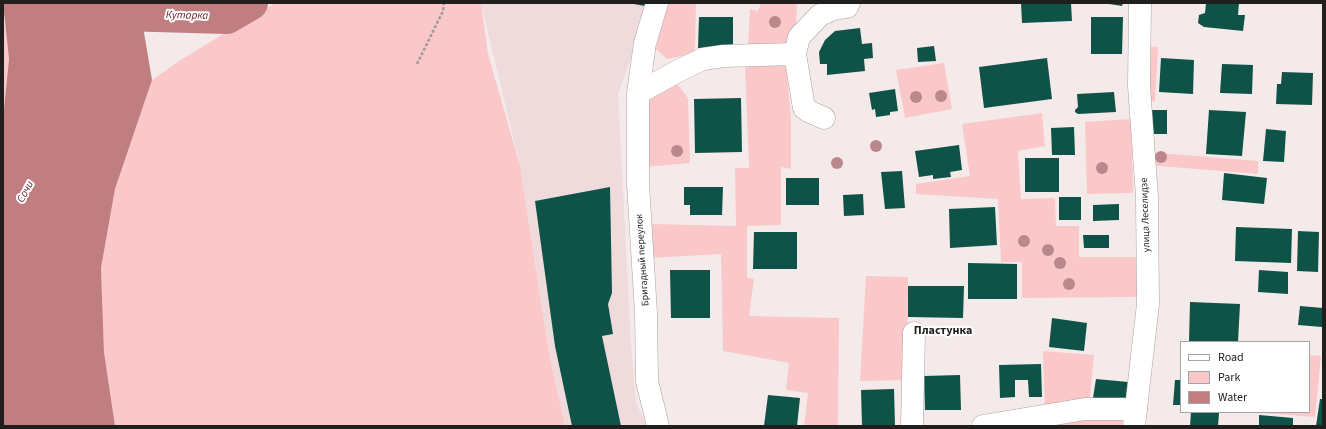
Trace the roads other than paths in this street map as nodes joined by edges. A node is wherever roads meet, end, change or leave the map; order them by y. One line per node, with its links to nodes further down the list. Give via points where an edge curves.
1 (657, 3): 5 (street, Бригадный переулок, via 645,43)
2 (849, 3): 4 (street, via 847,7 820,15 808,25 799,37)
3 (1140, 3): 8 (street, улица Леселидзе, via 1139,86 1146,197 1148,304)
4 (795, 54): 5 (street, via 703,59); 6 (street, via 804,108)
5 (638, 93): 9 (street, Бригадный переулок, via 638,184 646,313 647,381)
6 (824, 118)
7 (914, 333): 10 (street)
8 (1135, 418): 11 (street, via 1085,410)
9 (658, 426)
10 (912, 426)
11 (983, 426)

